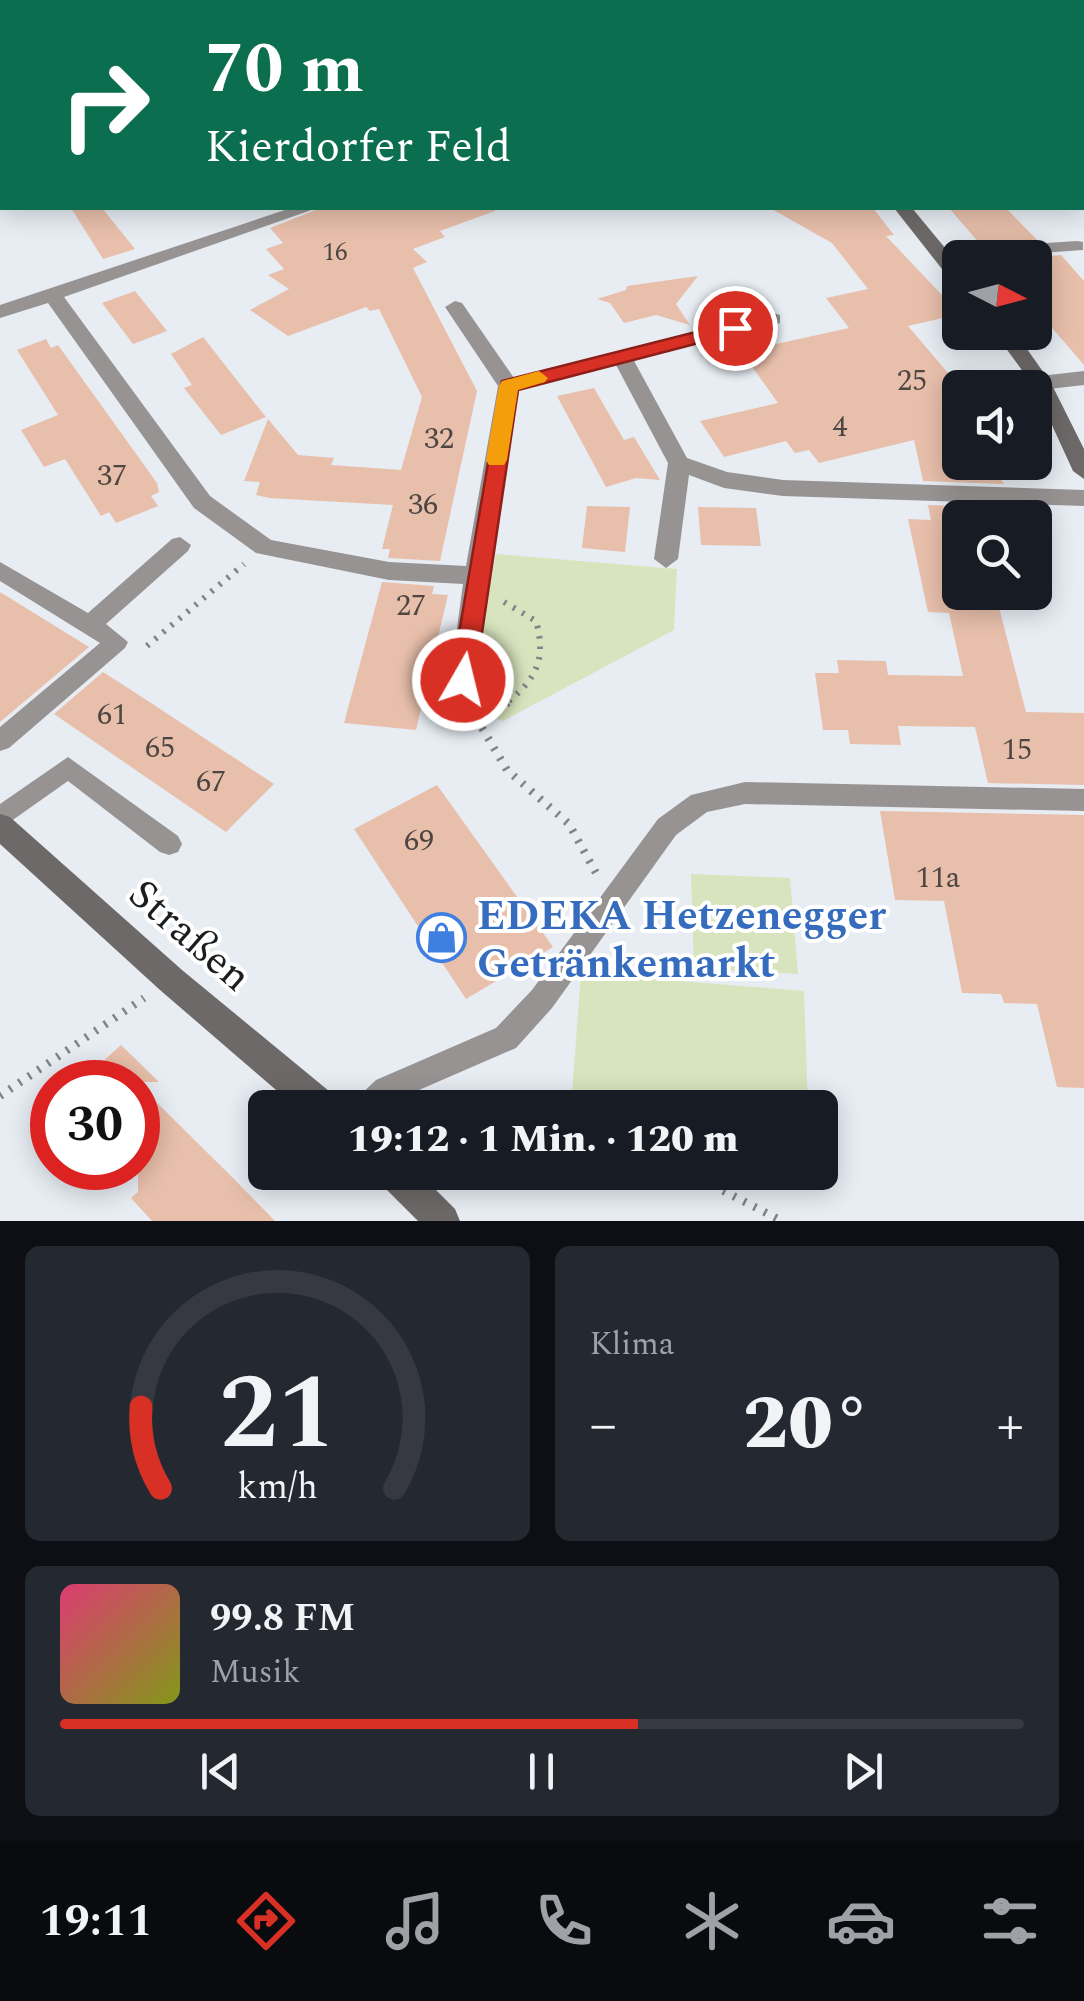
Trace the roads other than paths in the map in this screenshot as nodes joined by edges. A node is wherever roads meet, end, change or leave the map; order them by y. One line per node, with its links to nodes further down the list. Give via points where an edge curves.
1 (302, 210): 6 (street)
2 (905, 210): 4 (main road)
3 (1076, 246): 4 (lane)
4 (940, 255): 5 (main road)
5 (942, 258)
6 (52, 294): 8 (street); 21 (street, via 202,502 264,547)
7 (455, 307): 13 (street)
8 (0, 312)
9 (773, 318): 10 (street)
10 (621, 355): 13 (street); 15 (street)
11 (1084, 378): 12 (street)
12 (1052, 382)
13 (509, 386): 21 (street)
14 (1052, 407): 16 (main road)
15 (679, 462): 17 (street, via 724,480 782,488); 19 (street)
16 (1084, 471)
17 (1084, 498)
18 (180, 545): 22 (lane)
19 (666, 559)
20 (0, 570): 22 (lane)
21 (476, 584): 23 (street, via 463,680)
22 (90, 625): 24 (lane, via 117,642)
23 (474, 715)
24 (0, 740)
25 (1084, 800): 30 (lane, via 745,793 700,803 667,827 506,1038)
26 (0, 818): 28 (lane, via 68,767)
27 (0, 826): 29 (main road, Straßen)
28 (168, 844)
29 (302, 1090)
30 (386, 1090)
31 (411, 1190): 32 (main road)
32 (443, 1221)

